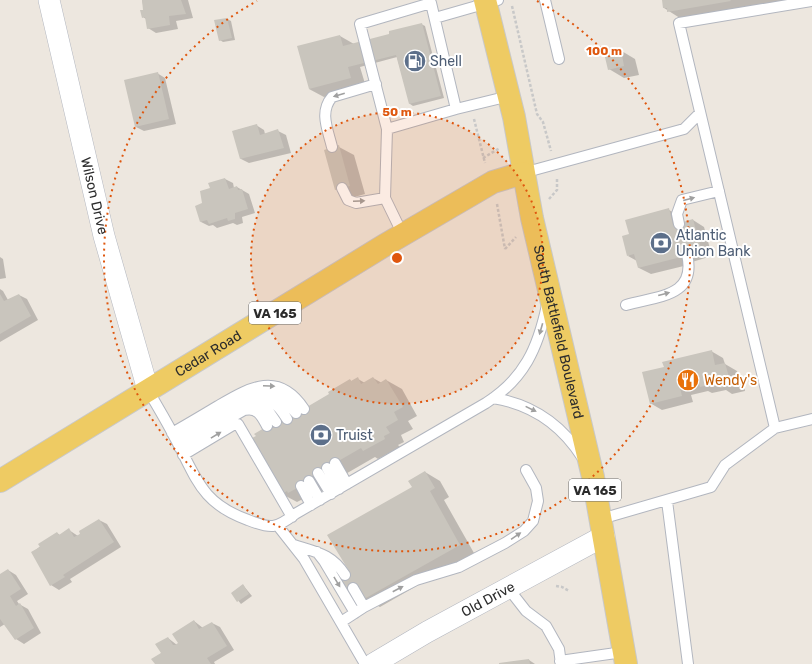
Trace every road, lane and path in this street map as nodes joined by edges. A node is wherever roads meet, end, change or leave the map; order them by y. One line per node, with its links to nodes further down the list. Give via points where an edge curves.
1 (49, 0): 24 (street, Wilson Drive, via 104,236)
2 (511, 0): 12 (path, via 537,114)
3 (545, 0): 7 (lane)
4 (490, 1): 6 (lane); 9 (main road, South Battlefield Boulevard)
5 (812, 1): 11 (lane, via 679,23)
6 (435, 18): 8 (lane, via 431,4 360,24); 10 (lane)
7 (559, 59)
8 (376, 84): 13 (lane); 14 (lane, one-way to 14, via 332,97 327,102 324,116)
9 (509, 96): 10 (lane); 15 (main road, South Battlefield Boulevard)
10 (456, 109): 13 (lane)
11 (700, 113): 15 (lane, via 684,128); 17 (lane)
12 (543, 122)
13 (387, 128): 18 (lane)
14 (332, 147)
15 (523, 173): 20 (main road, Cedar Road / VA 165, via 493,182); 22 (main road, South Battlefield Boulevard / VA 165)
16 (342, 188): 18 (lane, one-way to 18, via 348,200 356,203)
17 (719, 191): 19 (lane, one-way to 17, via 677,214 682,200); 28 (lane)
18 (385, 198): 20 (lane)
19 (679, 224)
20 (403, 235): 24 (main road, Cedar Road / VA 165)
21 (687, 254): 23 (lane, one-way to 21, via 679,290 688,280 690,265)
22 (548, 277): 25 (lane, one-way to 25, via 549,300 533,352 517,378); 31 (main road, South Battlefield Boulevard / VA 165)
23 (626, 305)
24 (148, 390): 29 (lane); 32 (main road, Cedar Road / VA 165)
25 (493, 398): 31 (lane, one-way to 31, via 527,407 548,420 571,442); 34 (lane)
26 (812, 419): 28 (lane)
27 (272, 424): 29 (lane, via 267,408 262,405 249,406)
28 (775, 428): 35 (lane, via 725,465 711,488)
29 (178, 444): 29 (lane, one-way to 29, via 243,391 269,385 280,387 292,395 295,414 269,399 255,396 244,399); 37 (lane, one-way to 37, via 238,424); 38 (lane, via 196,479 207,495 219,506 263,526)
30 (526, 470): 45 (lane, one-way to 30, via 416,580 459,567 524,531 533,521 538,501 536,488)
31 (593, 477): 39 (main road, South Battlefield Boulevard / VA 165)
32 (0, 481)
33 (305, 484): 36 (lane)
34 (339, 489): 34 (lane, via 327,468); 36 (lane)
35 (667, 501): 39 (lane); 51 (lane)
36 (316, 503): 37 (lane)
37 (292, 517): 38 (lane)
38 (278, 526): 40 (lane)
39 (602, 527): 44 (street, Old Drive); 47 (main road, South Battlefield Boulevard / VA 165)
40 (294, 545): 41 (lane); 46 (lane)
41 (317, 552): 42 (lane, via 330,557); 45 (lane, one-way to 45)
42 (345, 575)
43 (353, 588): 45 (lane)
44 (508, 588): 48 (lane, via 526,611 546,626 559,649); 50 (street, Old Drive)
45 (360, 610): 46 (lane)
46 (341, 622): 49 (lane)
47 (624, 658): 48 (lane)
48 (560, 662)
49 (365, 664)
50 (373, 664)
51 (688, 664)

